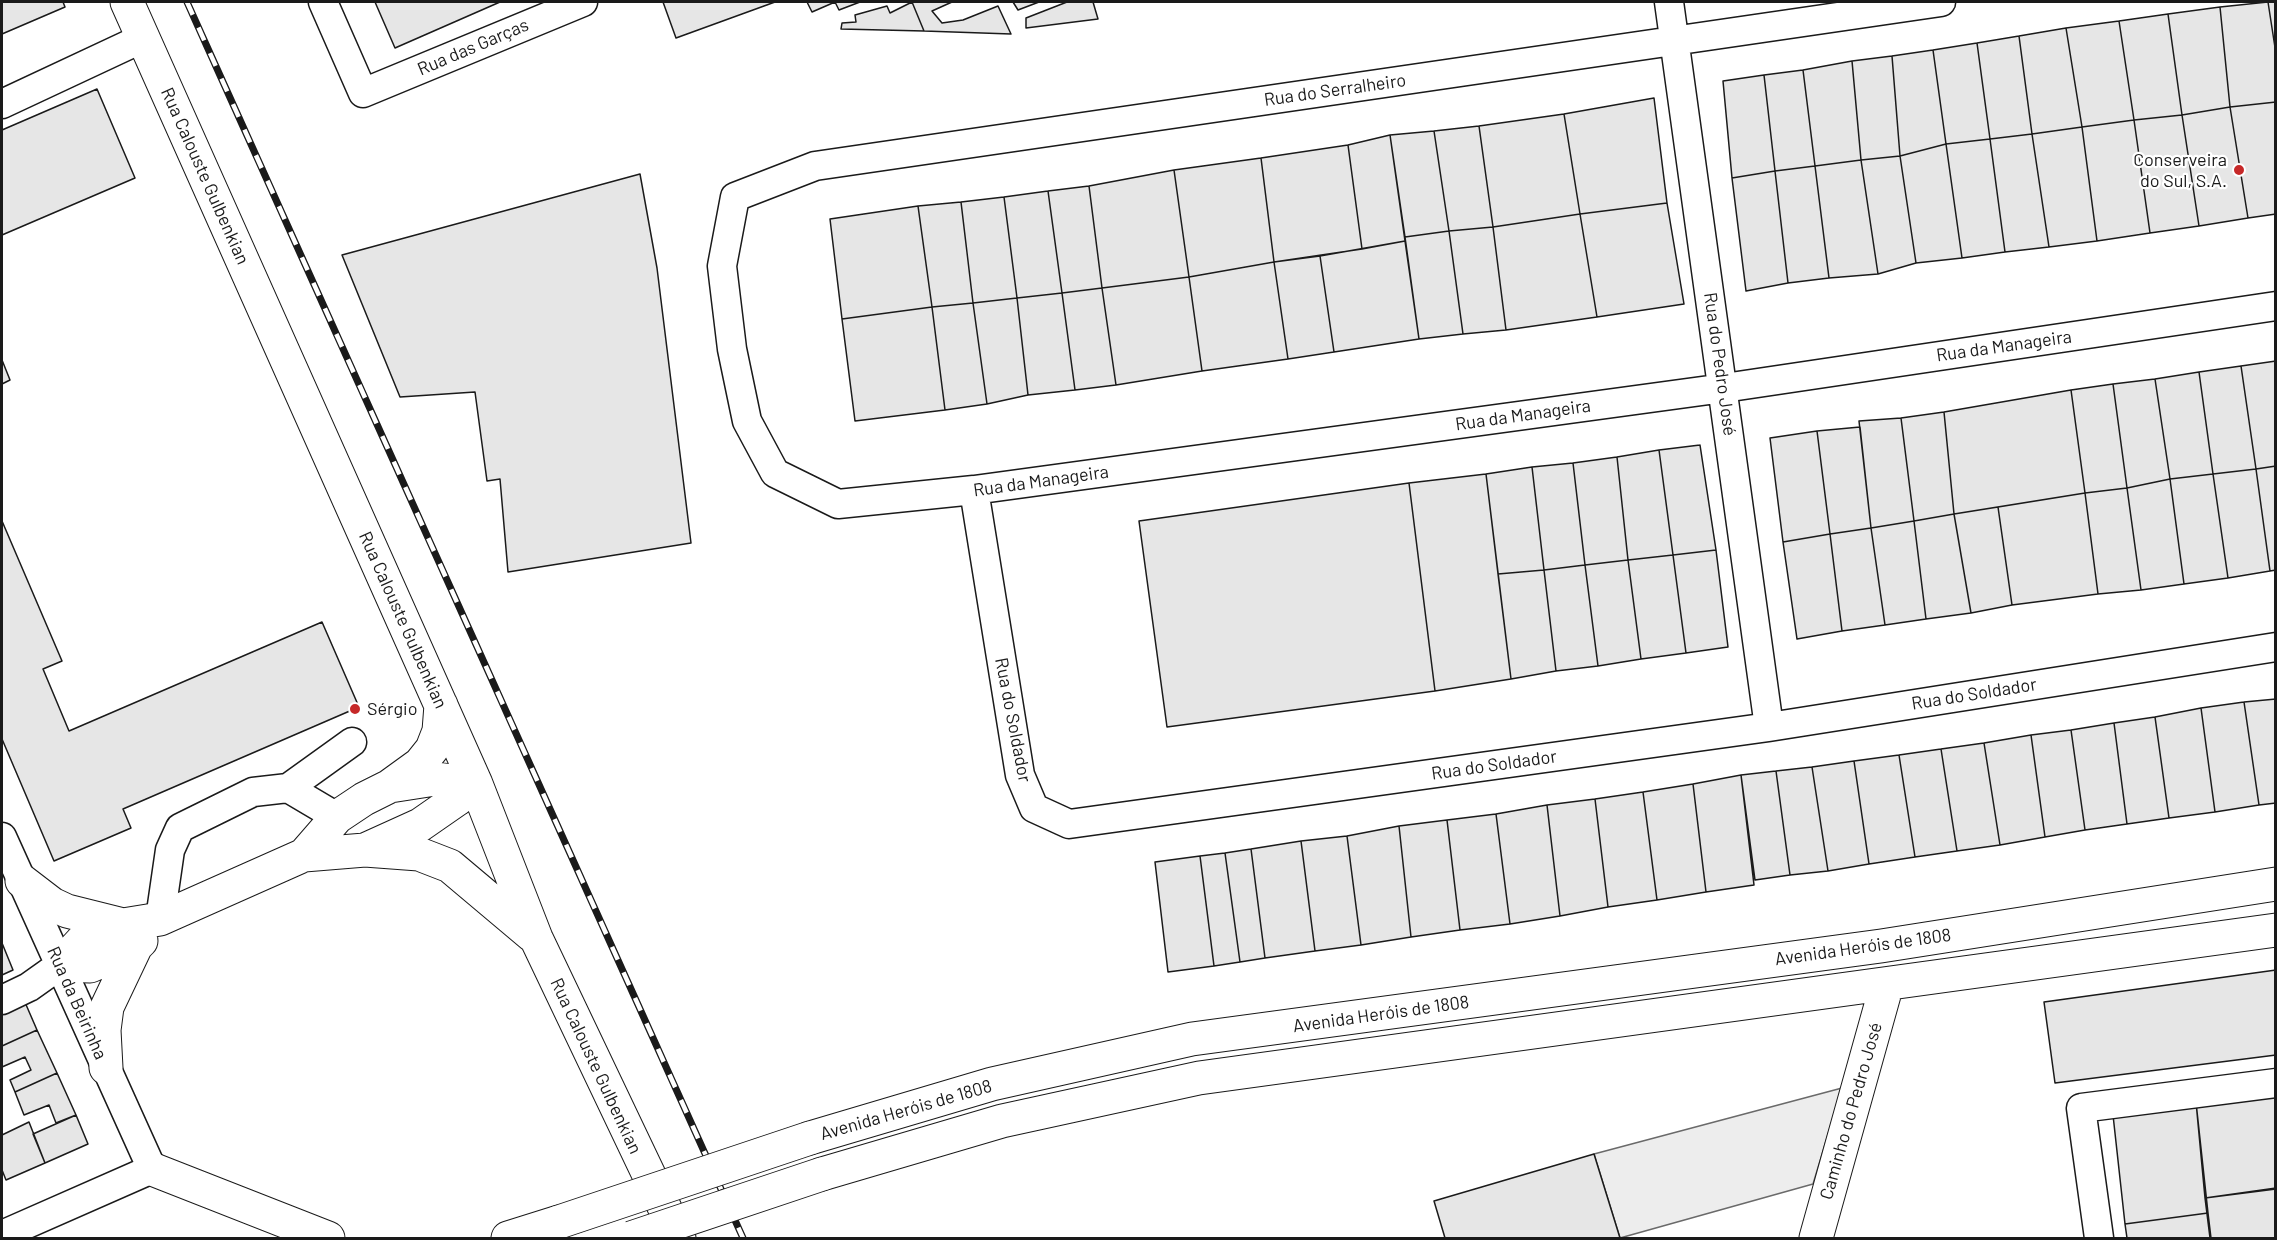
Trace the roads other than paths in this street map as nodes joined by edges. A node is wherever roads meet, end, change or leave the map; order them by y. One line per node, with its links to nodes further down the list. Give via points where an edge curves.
1 (127, 2): 6 (main road, Rua Calouste Gulbenkian)
2 (323, 2): 3 (street, Rua das Garças, via 363,93)
3 (583, 2)
4 (1670, 2): 7 (street, Rua do Pedro José)
5 (1941, 2): 7 (street, Rua do Serralheiro)
6 (143, 38): 8 (street); 14 (main road, Rua Calouste Gulbenkian)
7 (1675, 40): 10 (street, Rua do Pedro José); 11 (street, Rua do Serralheiro, via 814,166 735,197 722,266 732,349 747,421)
8 (2, 104)
9 (2276, 306): 10 (street, Rua da Manageira)
10 (1724, 388): 12 (street, Rua da Manageira); 15 (street, Rua do Pedro José)
11 (775, 473): 12 (street, Rua da Manageira, via 838,504)
12 (974, 490): 15 (street, Rua do Soldador, via 1020,775 1034,807 1069,824)
13 (2276, 647): 15 (street, Rua do Soldador)
14 (441, 705): 17 (main road, Rua Calouste Gulbenkian); 18 (main road, via 439,731 432,749 420,764)
15 (1769, 727)
16 (352, 742): 19 (street)
17 (476, 784): 18 (main road, via 435,779); 22 (main road, via 420,825); 29 (main road, Rua Calouste Gulbenkian)
18 (390, 786): 20 (main road)
19 (288, 788): 20 (street); 26 (street, via 253,792 180,828 170,850)
20 (337, 817): 23 (main road)
21 (2, 837): 24 (street, Rua da Beirinha)
22 (365, 850): 23 (main road); 29 (main road, via 419,854 450,866)
23 (304, 855): 26 (main road)
24 (22, 881): 28 (main road, via 52,904); 30 (street, Rua da Beirinha)
25 (2276, 884): 38 (main road, Avenida Heróis de 1808, bridge, via 1881,946 1192,1039 992,1084 810,1138)
26 (160, 919): 28 (main road)
27 (2276, 930): 31 (main road, Avenida Heróis de 1808)
28 (130, 935): 30 (main road, via 83,940); 33 (main road, via 107,1007)
29 (536, 938): 40 (main road, Rua Calouste Gulbenkian)
30 (60, 965): 32 (street); 33 (street, Rua da Beirinha)
31 (1887, 984): 39 (main road, Avenida Heróis de 1808, bridge, via 1199,1078 1002,1121 822,1174); 41 (main road, Caminho do Pedro José)
32 (2, 1000)
33 (106, 1068): 35 (street, Rua da Beirinha)
34 (2276, 1083): 42 (street, via 2081,1108)
35 (152, 1169): 36 (street); 37 (main road)
36 (2, 1235)
37 (328, 1239)
38 (508, 1239)
39 (631, 1239)
40 (679, 1239)
41 (1815, 1239)
42 (2099, 1239)

